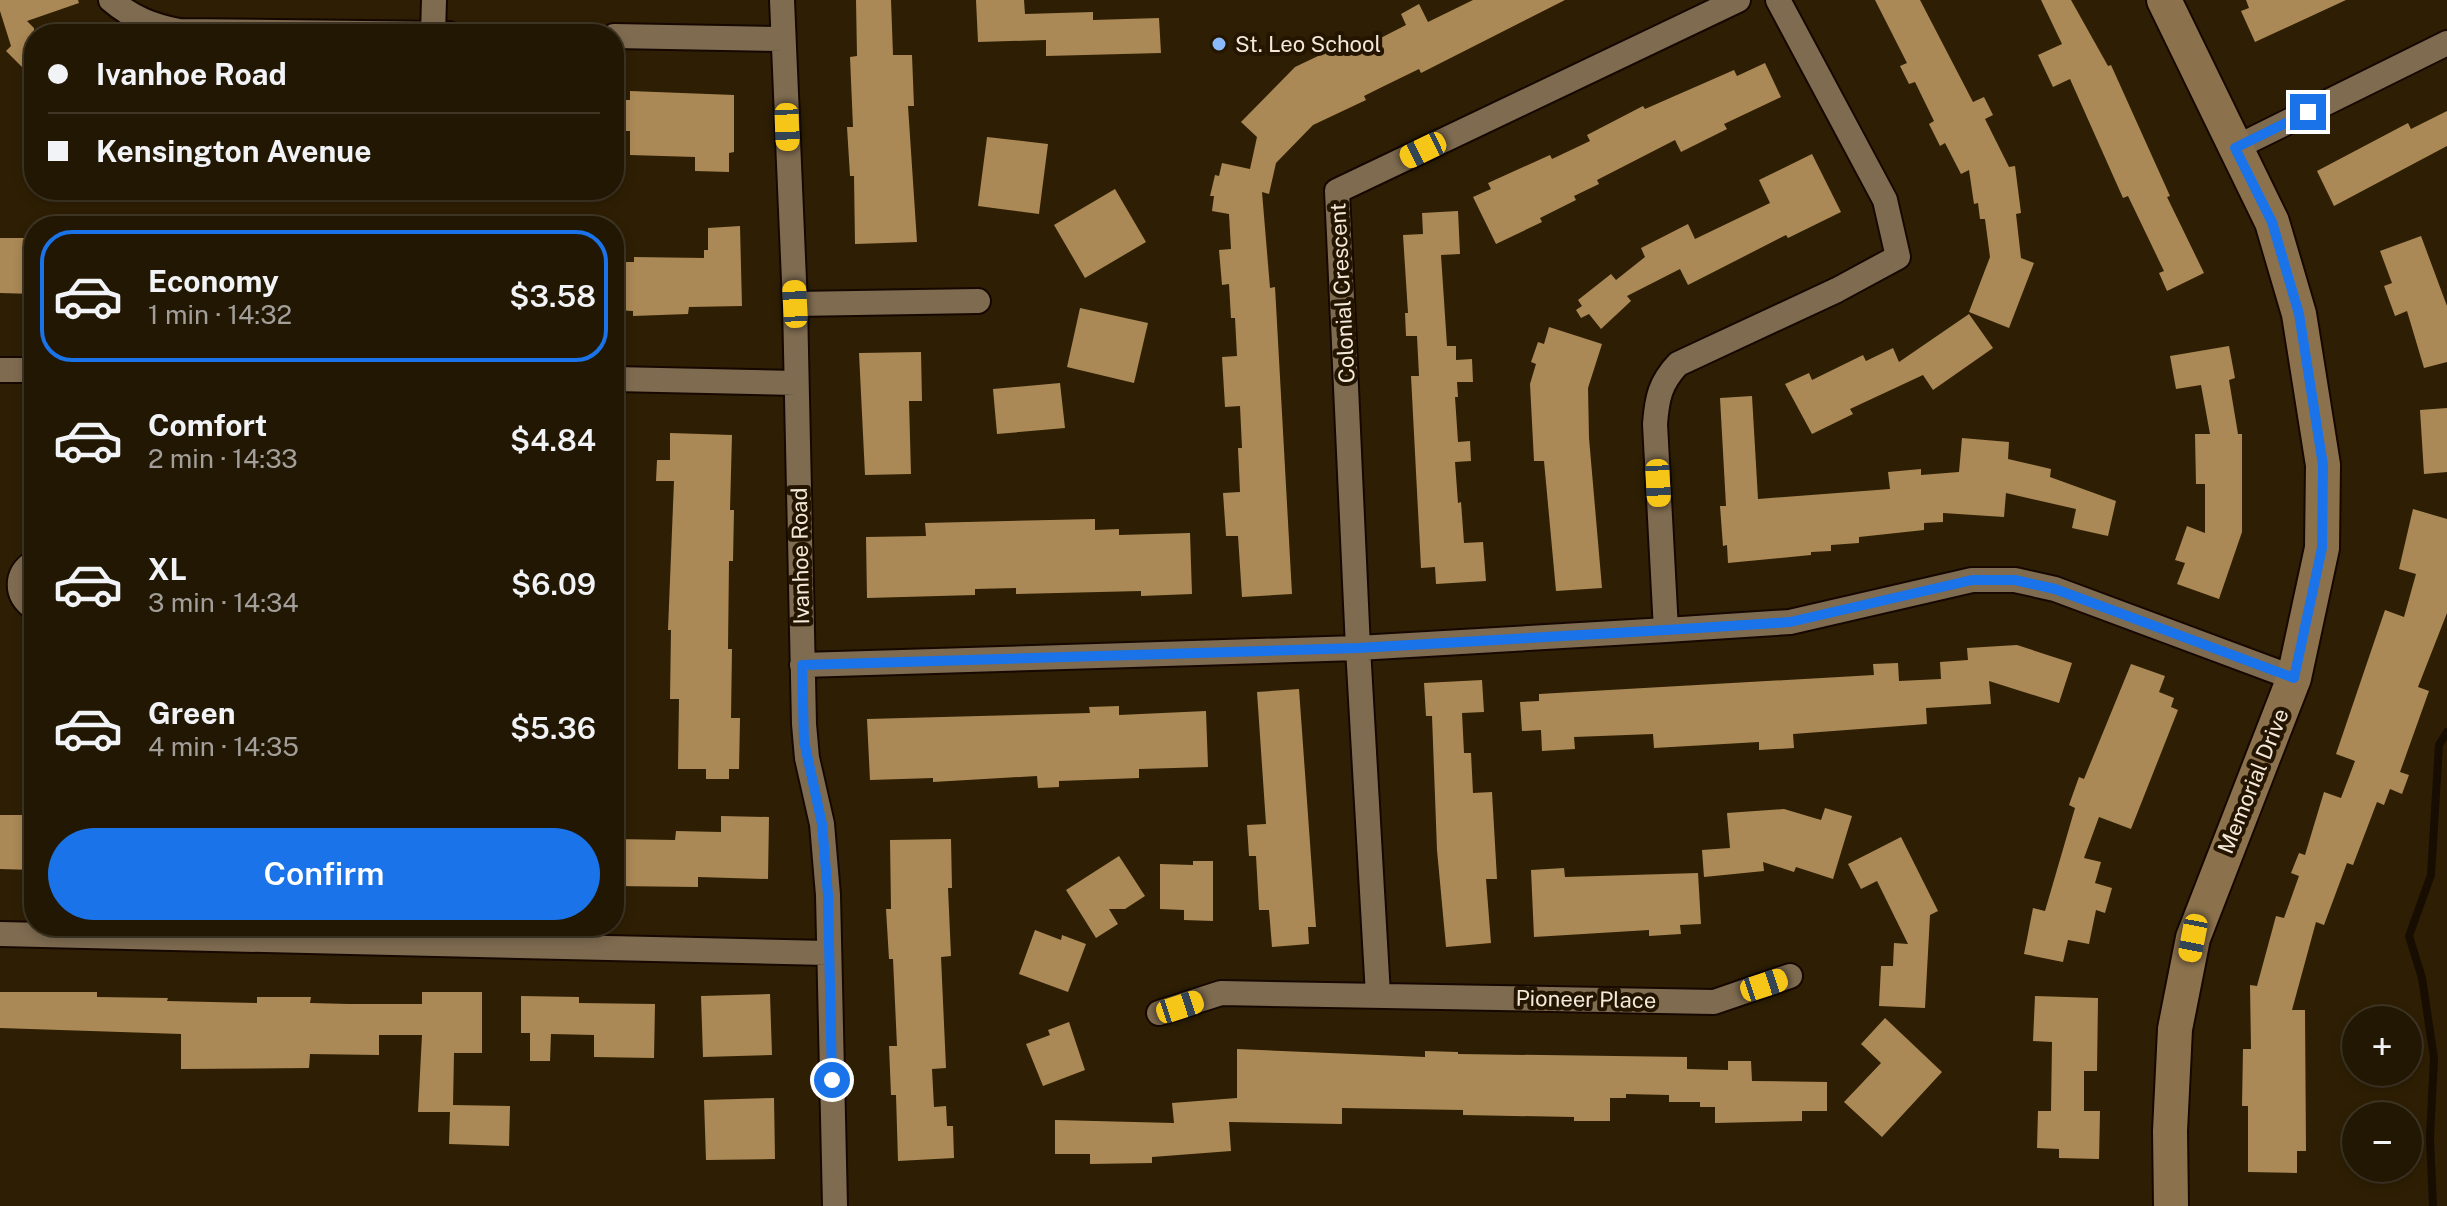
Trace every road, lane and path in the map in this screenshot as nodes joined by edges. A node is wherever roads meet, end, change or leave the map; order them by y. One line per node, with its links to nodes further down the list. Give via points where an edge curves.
1 (111, 0): 7 (street)
2 (434, 0): 8 (street)
3 (782, 0): 10 (street, Ivanhoe Road)
4 (1738, 0): 22 (street, Colonial Crescent, via 1337,191)
5 (1778, 0): 21 (street, via 1885,200 1898,257 1678,364 1664,378 1655,424)
6 (2164, 0): 12 (main road, Memorial Drive)
7 (149, 24)
8 (433, 24)
9 (624, 36): 10 (street)
10 (783, 39): 14 (street, Ivanhoe Road)
11 (2447, 43): 12 (street)
12 (2235, 148): 24 (main road, Memorial Drive, via 2272,222 2299,314 2323,465 2322,548)
13 (978, 301): 14 (street)
14 (795, 304): 18 (street, Ivanhoe Road)
15 (0, 370): 16 (street)
16 (24, 370)
17 (624, 379): 18 (street)
18 (796, 383): 23 (street, Ivanhoe Road)
19 (24, 571): 20 (street, via 19,584)
20 (24, 600)
21 (1666, 630): 22 (street); 24 (street, via 1790,622 1972,580 2015,580 2055,589)
22 (1358, 648): 23 (street); 30 (street)
23 (802, 665): 28 (street, Ivanhoe Road, via 804,741 824,841)
24 (2294, 678): 33 (main road, Memorial Drive, via 2193,938 2175,1029)
25 (0, 934): 26 (street)
26 (24, 935)
27 (87, 936): 28 (street)
28 (828, 953): 32 (street, Ivanhoe Road)
29 (1790, 976): 30 (street, Pioneer Place, via 1714,1002)
30 (1378, 995): 31 (street, Pioneer Place, via 1221,993)
31 (1159, 1013)
32 (835, 1206)
33 (2171, 1206)

